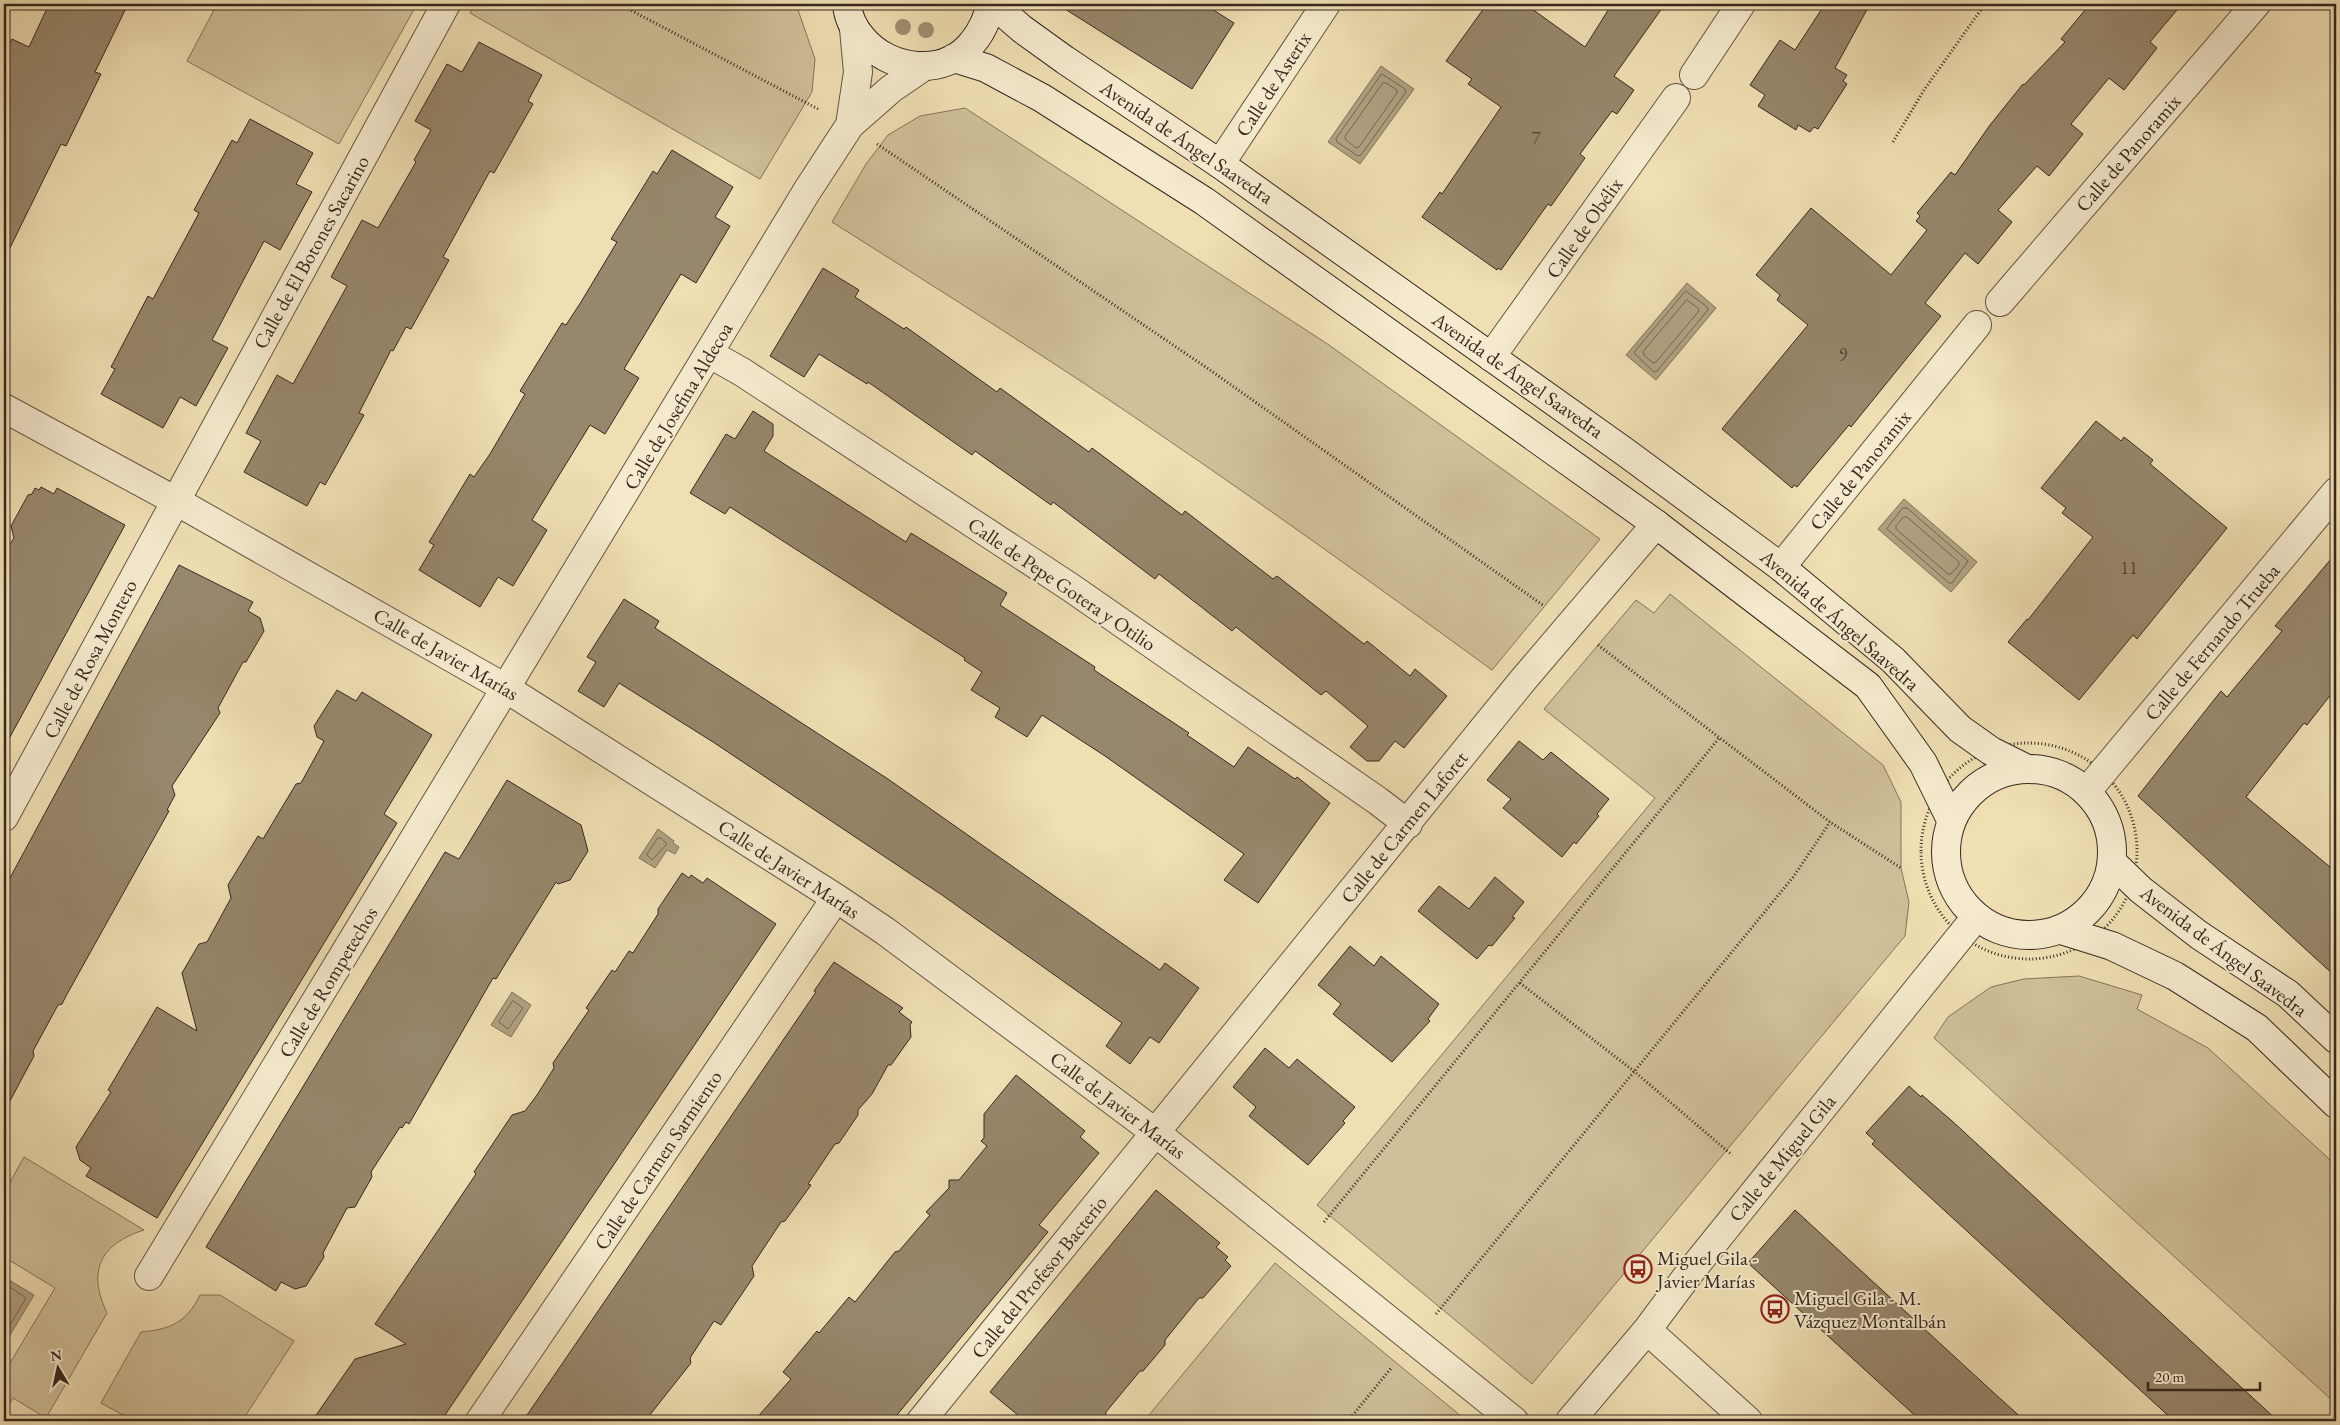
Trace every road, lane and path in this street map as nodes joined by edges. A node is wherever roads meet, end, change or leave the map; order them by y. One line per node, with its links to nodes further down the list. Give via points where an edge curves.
1 (446, 4): 22 (street, Calle de El Botones Sacarino)
2 (619, 4): 13 (path)
3 (992, 4): 9 (street, via 985,24 972,44); 15 (street, Avenida de Ángel Saavedra, via 1066,60)
4 (1326, 4): 15 (street, Calle de Asterix)
5 (1742, 4): 11 (street)
6 (1985, 4): 14 (path, via 1924,90)
7 (2256, 4): 16 (street, Calle de Panoramix)
8 (850, 16): 10 (street, via 872,50 896,63); 13 (street, Calle de Josefina Aldecoa, via 858,72)
9 (954, 58): 10 (street); 23 (street, Avenida de Ángel Saavedra, via 985,68 1042,98 1204,201)
10 (923, 67): 13 (street, Calle de Josefina Aldecoa, via 891,89)
11 (1694, 75)
12 (1676, 98): 19 (street, Calle de Obélix)
13 (850, 125): 18 (street, Calle de Josefina Aldecoa); 25 (path, via 1210,370)
14 (1894, 142)
15 (1220, 164): 19 (street, Avenida de Ángel Saavedra)
16 (2000, 302)
17 (1977, 325): 24 (street, Calle de Panoramix)
18 (710, 354): 27 (street, Calle de Josefina Aldecoa); 36 (street, Calle de Pepe Gotera y Otilio, via 1070,587)
19 (1491, 357): 24 (street, Avenida de Ángel Saavedra)
20 (4, 408): 22 (street, Calle de Javier Marías)
21 (2336, 492): 31 (street, Calle de Fernando Trueba)
22 (176, 501): 27 (street, Calle de Javier Marías); 33 (street, Calle de Rosa Montero)
23 (1656, 524): 32 (street, Avenida de Ángel Saavedra, via 1868,686 1923,763); 36 (street, Calle de Carmen Laforet, via 1523,680)
24 (1781, 567): 29 (street, Avenida de Ángel Saavedra, via 1892,660 1960,729)
25 (1550, 610)
26 (1594, 642): 28 (path)
27 (508, 688): 40 (street, Calle de Javier Marías); 51 (street, Calle de Rompetechos)
28 (1720, 737): 35 (path); 44 (path)
29 (1991, 751): 30 (street, Avenida de Ángel Saavedra); 31 (path, via 2021,743 2057,746 2090,763); 32 (path, via 1965,764)
30 (2025, 768): 31 (street, via 2048,770 2069,778); 34 (street, via 1995,775 1969,794)
31 (2095, 782): 37 (street, via 2112,837); 39 (path, via 2119,792 2132,817 2137,845)
32 (1938, 792): 34 (street, Avenida de Ángel Saavedra); 41 (path, via 1921,833 1920,863 1928,892 1942,917)
33 (4, 817)
34 (1951, 820): 41 (street, via 1945,846 1947,872)
35 (1830, 822): 38 (path); 46 (path, via 1794,876)
36 (1408, 824): 48 (street, Calle de Carmen Laforet)
37 (2113, 863): 39 (street, Avenida de Ángel Saavedra); 42 (street, via 2104,891 2086,914)
38 (1901, 868)
39 (2132, 882): 43 (path, via 2124,904 2106,927); 45 (street, Avenida de Ángel Saavedra, via 2199,934 2288,994)
40 (836, 898): 48 (street, Calle de Javier Marías); 55 (street, Calle de Carmen Sarmiento)
41 (1968, 926): 42 (street, via 2032,936); 43 (path, via 1994,954 2027,960 2059,955); 53 (street, Calle de Miguel Gila)
42 (2061, 930): 43 (street)
43 (2090, 940): 47 (street, via 2112,946 2174,976 2257,1028)
44 (1520, 983): 46 (path); 50 (path)
45 (2336, 1039)
46 (1635, 1072): 49 (path); 52 (path)
47 (2336, 1104)
48 (1156, 1132): 56 (street, Calle del Profesor Bacterio); 58 (street, Calle de Javier Marías)
49 (1732, 1155)
50 (1324, 1222)
51 (149, 1276)
52 (1436, 1314)
53 (1647, 1330): 59 (street, Calle de Miguel Gila); 60 (street)
54 (1396, 1362): 57 (path)
55 (480, 1421)
56 (921, 1421)
57 (1348, 1421)
58 (1514, 1421)
59 (1570, 1421)
60 (1748, 1421)

